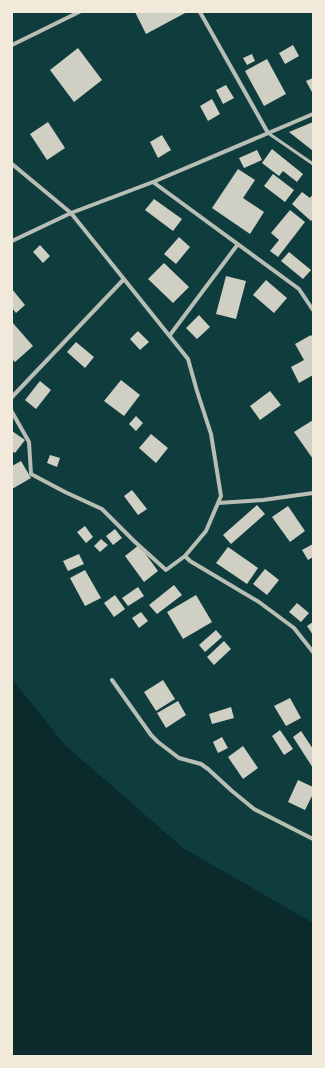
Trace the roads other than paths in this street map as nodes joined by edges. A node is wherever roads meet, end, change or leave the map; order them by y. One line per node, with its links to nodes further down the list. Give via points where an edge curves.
1 (79, 12): 3 (street)
2 (200, 12): 5 (street)
3 (12, 45)
4 (313, 114): 5 (street)
5 (268, 134): 7 (lane); 8 (street)
6 (12, 164): 9 (street)
7 (313, 164)
8 (153, 182): 9 (street); 11 (street)
9 (71, 213): 10 (street); 12 (street)
10 (12, 241)
11 (238, 244): 13 (street, via 299,289); 14 (street)
12 (124, 279): 14 (street); 15 (street)
13 (313, 310)
14 (170, 336): 18 (street, via 188,359 211,434 221,496)
15 (12, 398)
16 (12, 412): 19 (street, via 28,442 31,474 102,508 166,570)
17 (313, 493): 18 (street)
18 (218, 503): 19 (street, via 206,531)
19 (185, 556): 20 (street, via 259,602 294,628)
20 (313, 652)
21 (112, 680): 22 (street, via 158,742 179,758 201,764 254,809)
22 (313, 839)

